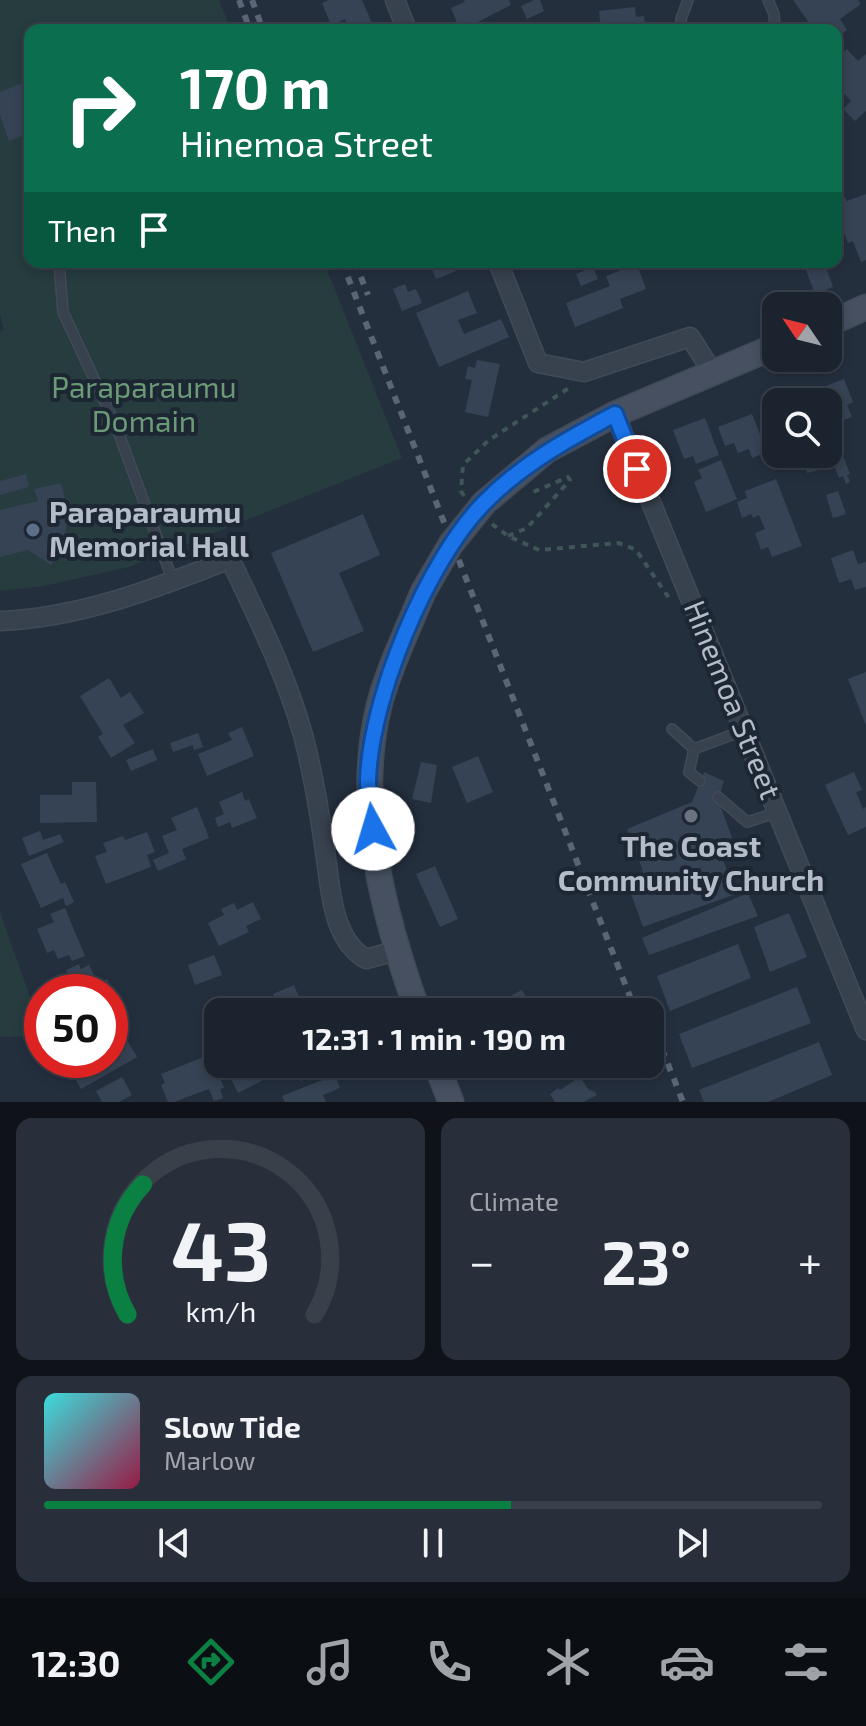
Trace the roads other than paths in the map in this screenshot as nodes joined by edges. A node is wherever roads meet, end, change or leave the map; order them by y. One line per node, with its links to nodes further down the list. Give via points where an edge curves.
1 (395, 0): 4 (street)
2 (688, 0): 5 (lane)
3 (768, 0): 6 (lane)
4 (405, 24)
5 (682, 24)
6 (775, 24)
7 (59, 268): 14 (lane, via 63,312 138,480)
8 (500, 268): 12 (street, via 538,363 584,372 690,337)
9 (866, 307): 10 (main road)
10 (842, 318)
11 (762, 352): 12 (main road)
12 (713, 373): 13 (main road)
13 (615, 414): 17 (street, Hinemoa Street); 22 (main road, bridge, via 547,450 480,510 451,544 423,592 379,705 368,781)
14 (173, 581): 15 (street, via 74,611); 22 (street, via 230,559 260,619 302,733 338,925 353,951 366,959)
15 (0, 621)
16 (672, 729): 18 (lane)
17 (745, 730): 18 (lane); 21 (street, Hinemoa Street)
18 (694, 749): 19 (lane, via 689,772)
19 (700, 781)
20 (718, 797): 21 (lane, via 747,822)
21 (779, 812): 24 (street, Hinemoa Street)
22 (396, 951): 23 (main road)
23 (413, 998)
24 (866, 1030)
25 (442, 1078): 26 (main road)
26 (451, 1102)

